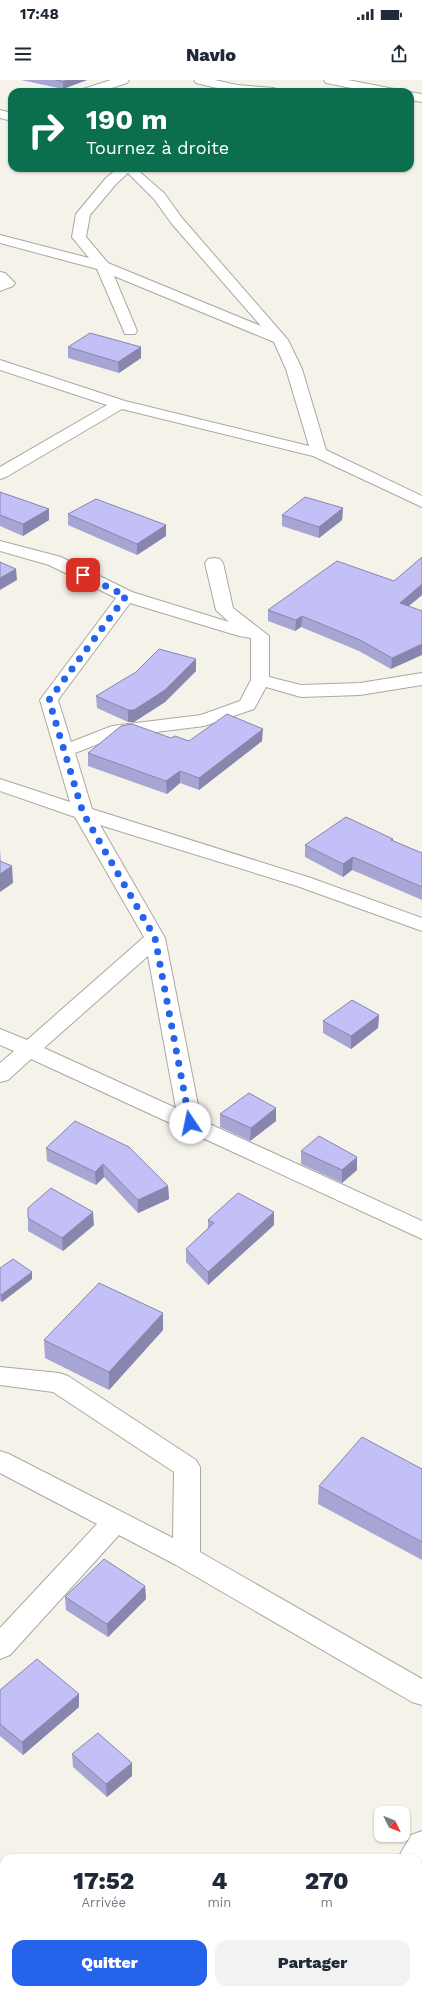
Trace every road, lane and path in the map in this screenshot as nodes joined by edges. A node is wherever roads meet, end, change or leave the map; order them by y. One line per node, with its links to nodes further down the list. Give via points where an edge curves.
1 (123, 80): 4 (street)
2 (200, 80): 5 (street)
3 (329, 82): 6 (street)
4 (99, 88)
5 (233, 88)
6 (366, 88)
7 (121, 172): 10 (street, via 83,214 78,236)
8 (134, 172): 14 (street, via 159,196 177,221)
9 (0, 239): 10 (street)
10 (103, 266): 13 (street); 14 (street)
11 (0, 276): 12 (street, via 8,283)
12 (0, 287)
13 (130, 331)
14 (281, 340): 17 (street, via 294,369)
15 (0, 365): 16 (street)
16 (120, 404): 17 (street); 18 (street)
17 (319, 453): 19 (street)
18 (0, 474)
19 (422, 502)
20 (0, 546): 22 (street, via 55,561)
21 (214, 563): 23 (street, via 225,610)
22 (126, 596): 23 (street); 26 (street, via 49,700)
23 (260, 636): 25 (street)
24 (422, 679): 25 (street, via 360,689 302,691)
25 (260, 680): 26 (street, via 247,705 204,720 112,732)
26 (64, 750): 28 (street)
27 (0, 784): 28 (street)
28 (83, 813): 29 (street, via 304,882); 30 (street)
29 (422, 925)
30 (155, 938): 32 (street); 34 (street)
31 (0, 1036): 32 (street)
32 (28, 1049): 33 (street); 34 (street)
33 (0, 1075)
34 (190, 1123): 35 (street)
35 (422, 1231)
36 (0, 1376): 39 (street, via 59,1382 187,1467)
37 (0, 1461): 38 (street)
38 (116, 1521): 39 (street); 40 (street)
39 (186, 1557): 41 (street)
40 (0, 1647)
41 (422, 1693)
42 (422, 1844): 43 (street)
43 (416, 1854)

